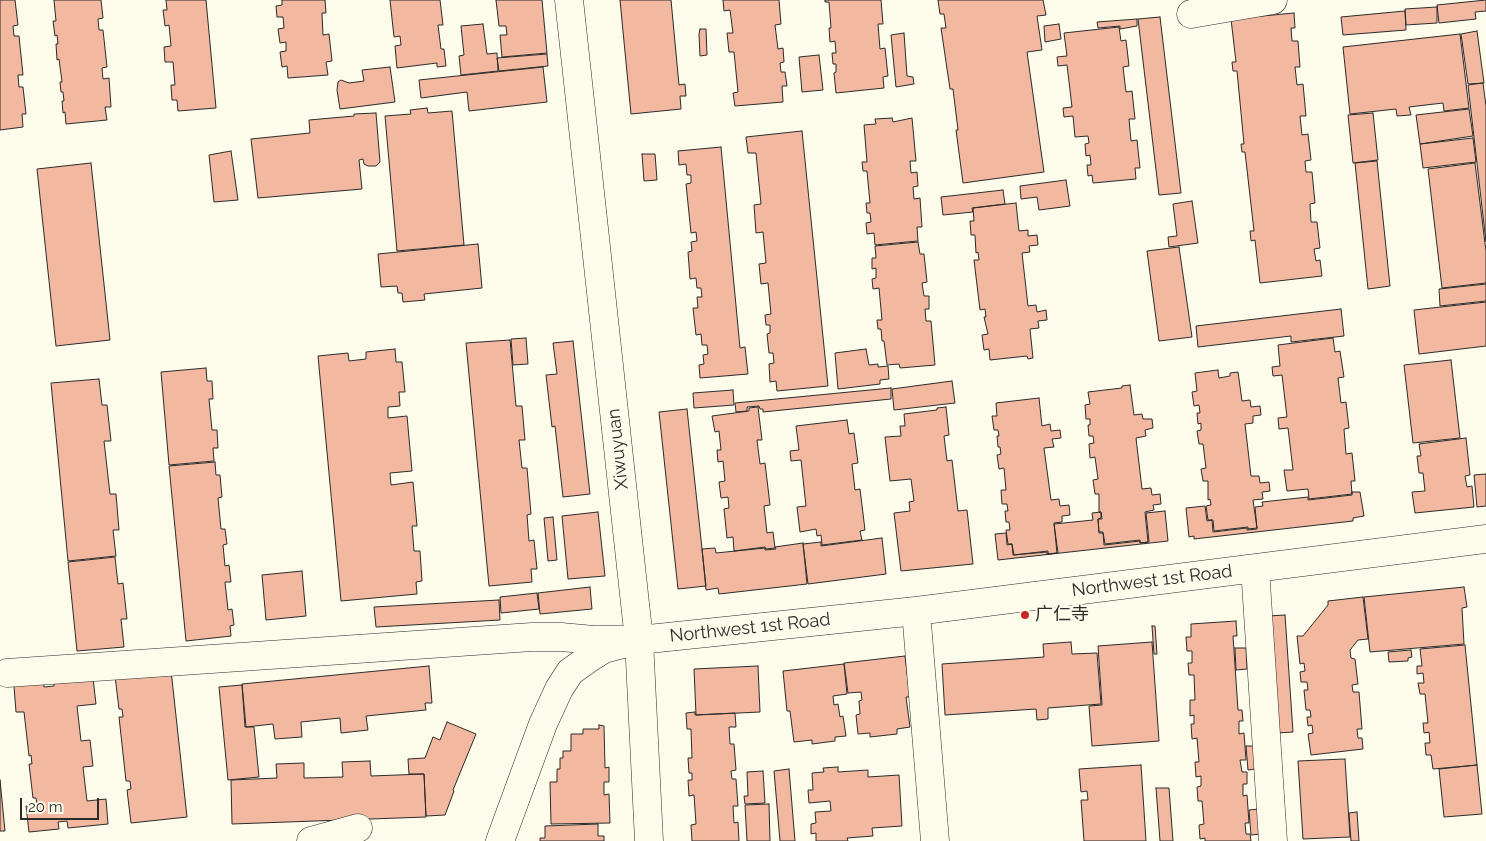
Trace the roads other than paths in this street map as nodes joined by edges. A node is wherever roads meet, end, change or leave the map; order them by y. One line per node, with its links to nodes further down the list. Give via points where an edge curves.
1 (569, 0): 7 (street, Xiwuyuan)
2 (1273, 0): 3 (street)
3 (1191, 14)
4 (1486, 539): 5 (street, Northwest 1st Road)
5 (1256, 568): 6 (street, Northwest 1st Road); 14 (street)
6 (916, 611): 7 (street, Northwest 1st Road); 13 (street)
7 (639, 640): 8 (street, via 532,637); 11 (street, via 604,649 570,672 558,689); 12 (street, Xiwuyuan)
8 (7, 672)
9 (358, 828): 10 (street)
10 (311, 841)
11 (500, 841)
12 (649, 841)
13 (936, 841)
14 (1273, 841)

